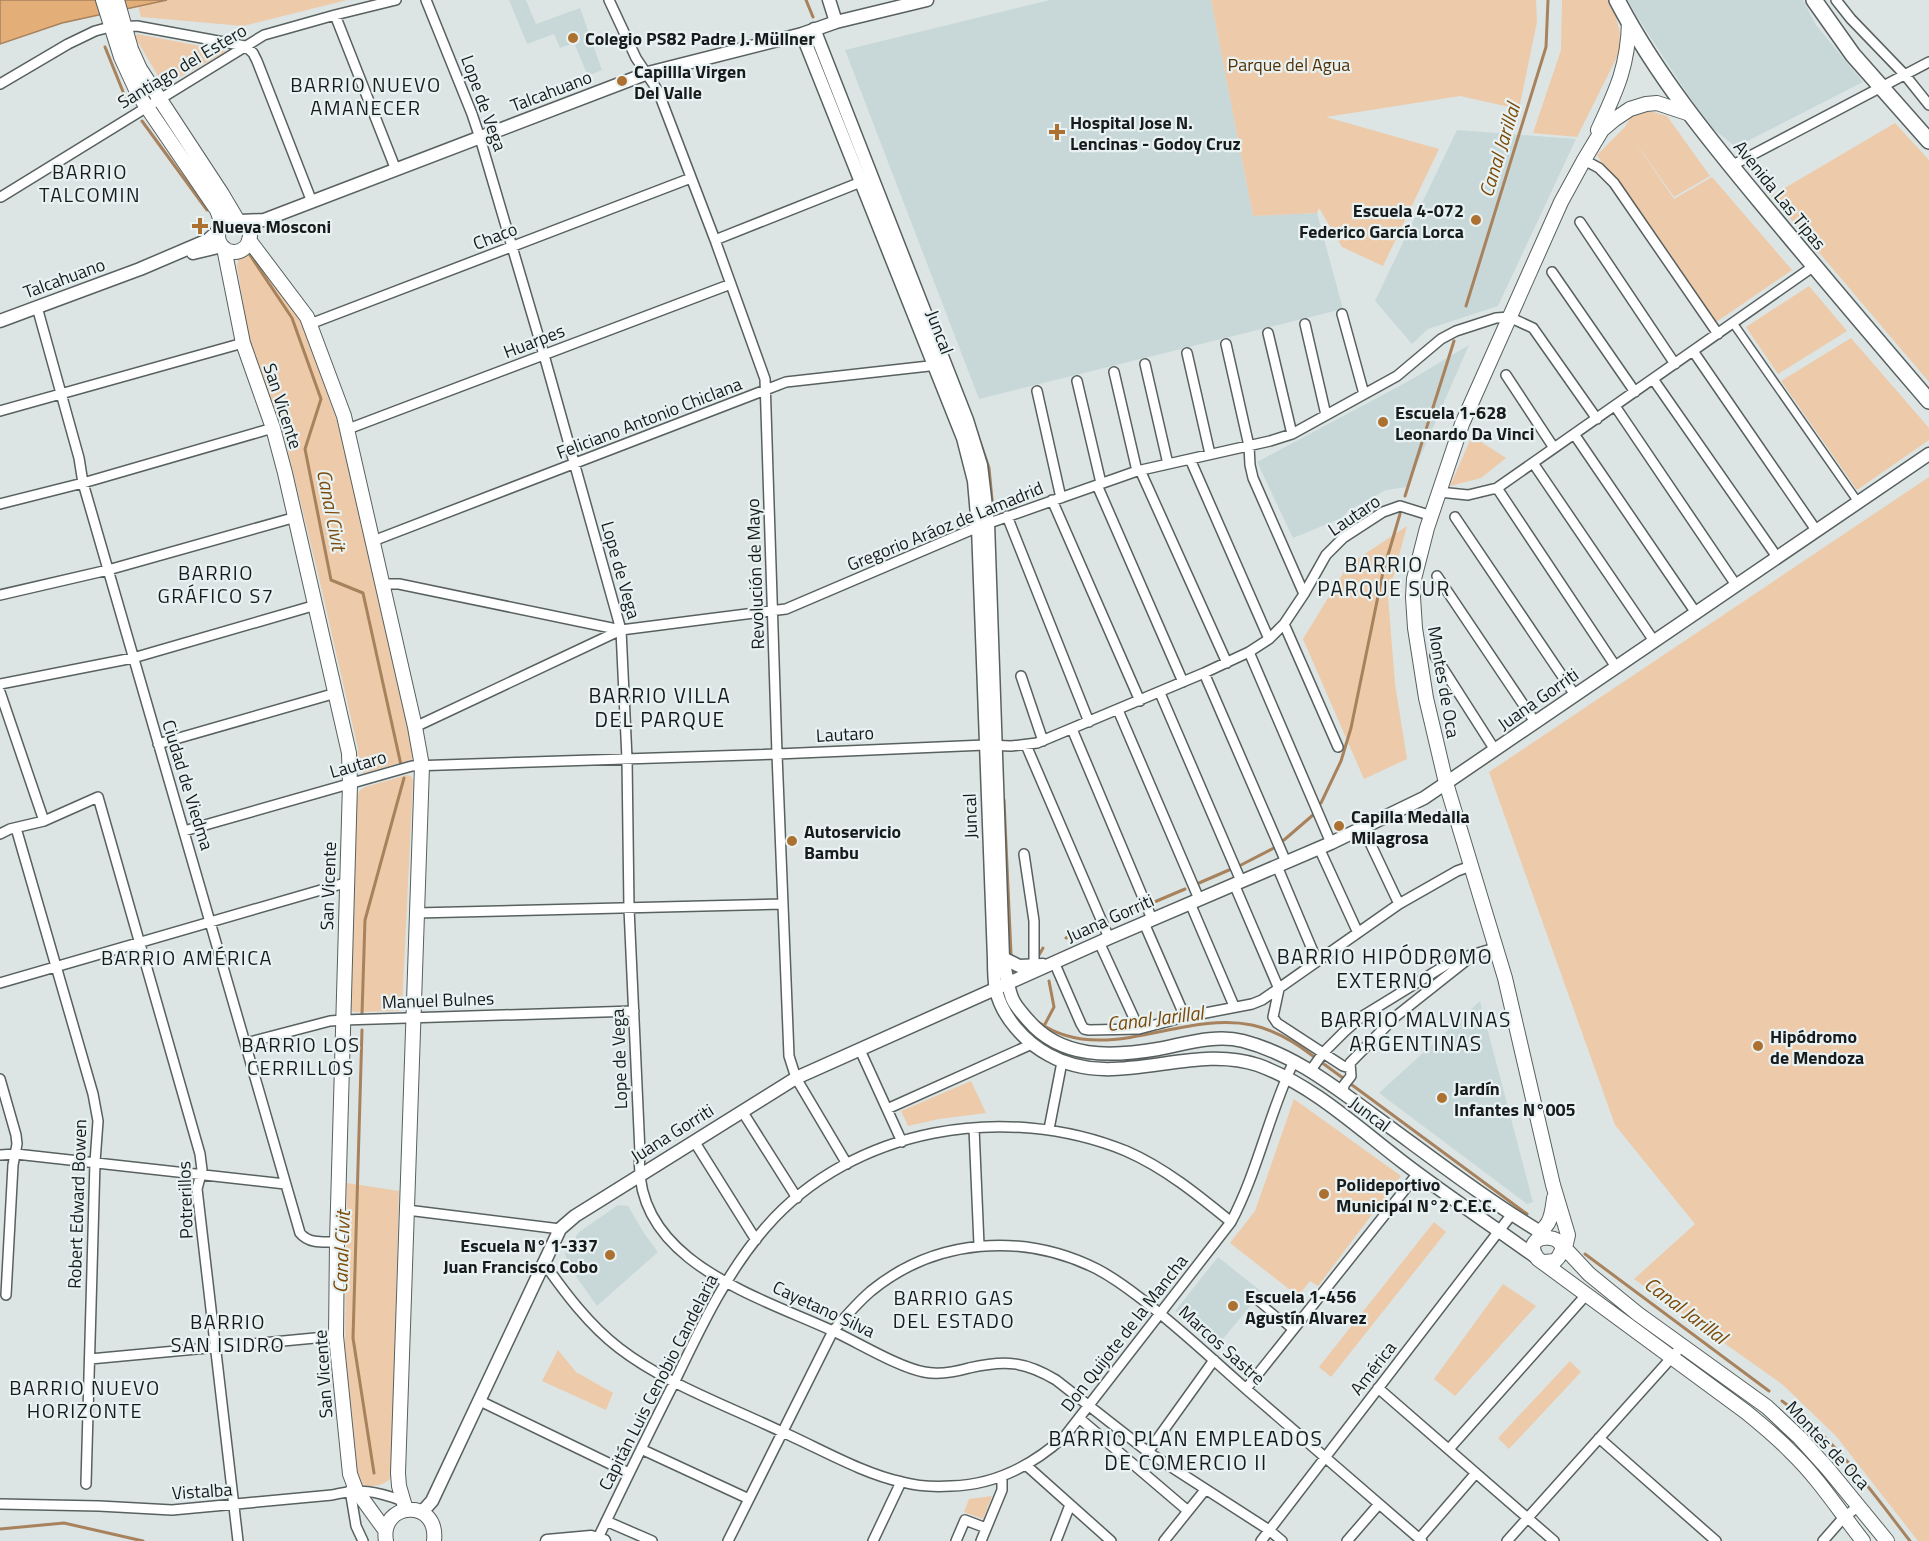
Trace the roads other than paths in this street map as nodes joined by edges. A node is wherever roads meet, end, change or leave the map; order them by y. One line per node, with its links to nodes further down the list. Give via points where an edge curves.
1 (396, 0): 11 (street, Santiago del Estero)
2 (426, 0): 27 (street, Lope de Vega)
3 (609, 0): 19 (street, Revolución de Mayo, via 636,58)
4 (829, 0): 12 (street)
5 (927, 0): 9 (street, Talcahuano)
6 (1617, 0): 13 (highway, Avenida Las Tipas)
7 (1815, 0): 22 (highway, via 1847,49)
8 (1836, 0): 20 (street)
9 (913, 2): 12 (street, Talcahuano)
10 (111, 6): 14 (main road)
11 (335, 15): 17 (street, Santiago del Estero, via 269,33); 31 (street)
12 (836, 22): 15 (street, Talcahuano)
13 (1629, 22): 26 (highway, Avenida Las Tipas); 29 (main road, Montes de Oca, via 1629,45 1619,84)
14 (117, 26): 17 (street, via 137,26); 21 (street, via 68,44); 23 (main road); 25 (main road, via 129,77)
15 (814, 29): 16 (street, Talcahuano); 33 (street, Juncal)
16 (802, 34): 19 (street, Talcahuano); 33 (street, Juncal)
17 (245, 46): 23 (street, Santiago del Estero); 35 (street, via 257,61)
18 (1929, 62): 20 (street)
19 (648, 73): 27 (street, Talcahuano); 32 (street, Revolución de Mayo)
20 (1905, 75): 22 (street); 24 (street)
21 (0, 84)
22 (1882, 87): 28 (highway); 30 (street)
23 (158, 99): 25 (street, Santiago del Estero); 37 (main road)
24 (1929, 105)
25 (145, 107): 34 (street, Santiago del Estero); 39 (main road, via 217,210)
26 (1690, 114): 29 (main road, Montes de Oca, via 1657,103 1630,109 1602,130); 30 (highway, Avenida Las Tipas)
27 (480, 138): 31 (street, Talcahuano); 42 (street, Lope de Vega)
28 (1929, 141)
29 (1584, 160): 50 (main road, Montes de Oca); 56 (street, via 1614,183)
30 (1731, 166): 44 (highway, Avenida Las Tipas)
31 (396, 170): 35 (street, Talcahuano)
32 (691, 178): 41 (street, Revolución de Mayo); 42 (street, Chaco)
33 (867, 180): 41 (street); 64 (street, Juncal)
34 (1, 196)
35 (312, 202): 36 (street, Talcahuano)
36 (264, 220): 37 (street, Talcahuano); 40 (street, Talcahuano)
37 (239, 221): 39 (main road, via 227,221); 40 (main road, via 247,228)
38 (1580, 222): 63 (street)
39 (220, 229): 43 (main road, via 218,238); 45 (street, Talcahuano, via 208,240)
40 (249, 238): 43 (main road, via 247,244 234,252); 53 (main road)
41 (715, 240): 47 (street, Revolución de Mayo)
42 (513, 246): 53 (street, Chaco); 61 (street, Lope de Vega)
43 (223, 247): 45 (street, Talcahuano); 57 (main road, San Vicente)
44 (1814, 266): 52 (street); 74 (highway, Avenida Las Tipas)
45 (140, 269): 48 (street, Talcahuano)
46 (1552, 272): 71 (street)
47 (731, 284): 61 (street, Huarpes); 69 (street, Revolución de Mayo, via 762,367)
48 (37, 307): 51 (street, Talcahuano); 72 (street, Ciudad de Viedma)
49 (1342, 314): 73 (street)
50 (1509, 317): 73 (street, Gregorio Aráoz de Lamadrid, via 1456,331 1397,376); 78 (street, via 1533,328); 95 (main road, Montes de Oca, via 1462,424)
51 (0, 321)
52 (1733, 323): 56 (street); 97 (street)
53 (310, 324): 80 (main road)
54 (1305, 324): 77 (street)
55 (1268, 333): 81 (street)
56 (1718, 333): 59 (street)
57 (243, 343): 72 (street); 79 (main road, San Vicente)
58 (1226, 344): 83 (street)
59 (1693, 351): 63 (street); 104 (street)
60 (1187, 353): 85 (street)
61 (544, 355): 80 (street, Huarpes); 89 (street, Lope de Vega)
62 (1145, 364): 90 (street)
63 (1675, 364): 67 (street)
64 (939, 365): 69 (street, Feliciano Antonio Chiclana, via 786,382); 103 (street, Juncal, via 970,461)
65 (1114, 372): 91 (street)
66 (1506, 375): 84 (street)
67 (1653, 379): 71 (street); 106 (street)
68 (1077, 381): 93 (street)
69 (766, 390): 89 (street, Feliciano Antonio Chiclana); 114 (street, Revolución de Mayo)
70 (1037, 391): 96 (street)
71 (1635, 392): 75 (street)
72 (62, 394): 76 (street); 92 (street, Ciudad de Viedma)
73 (1364, 394): 77 (street, Gregorio Aráoz de Lamadrid)
74 (1929, 401)
75 (1615, 406): 78 (street); 110 (street)
76 (0, 411)
77 (1326, 415): 81 (street, Gregorio Aráoz de Lamadrid)
78 (1597, 418): 82 (street)
79 (273, 428): 92 (street); 101 (main road, San Vicente)
80 (348, 429): 105 (main road)
81 (1292, 434): 83 (street, Gregorio Aráoz de Lamadrid)
82 (1574, 434): 84 (street); 115 (street)
83 (1249, 446): 85 (street, Gregorio Aráoz de Lamadrid); 111 (street, via 1253,478)
84 (1554, 448): 88 (street)
85 (1210, 454): 87 (street, Gregorio Aráoz de Lamadrid)
86 (1929, 454): 97 (street, Juana Gorriti)
87 (1190, 459): 90 (street, Gregorio Aráoz de Lamadrid); 118 (street)
88 (1533, 463): 94 (street); 119 (street)
89 (574, 464): 105 (street, Feliciano Antonio Chiclana); 117 (street, Lope de Vega)
90 (1168, 464): 91 (street, Gregorio Aráoz de Lamadrid)
91 (1138, 470): 93 (street, Gregorio Aráoz de Lamadrid); 123 (street)
92 (83, 483): 98 (street); 107 (street, Ciudad de Viedma)
93 (1099, 484): 96 (street, Gregorio Aráoz de Lamadrid); 127 (street)
94 (1497, 488): 95 (street, via 1468,495); 124 (street)
95 (1439, 492): 100 (main road, Montes de Oca)
96 (1056, 499): 99 (street, Gregorio Aráoz de Lamadrid); 133 (street)
97 (1858, 502): 104 (street, Juana Gorriti)
98 (0, 504)
99 (1007, 516): 103 (street, Gregorio Aráoz de Lamadrid); 135 (street)
100 (1432, 516): 111 (street, Lautaro, via 1400,506 1383,512 1343,538 1326,555); 148 (main road, Montes de Oca, via 1418,560 1413,597 1424,687)
101 (296, 517): 107 (street); 113 (main road, San Vicente)
102 (1455, 518): 132 (street)
103 (983, 525): 114 (street, Gregorio Aráoz de Lamadrid, via 786,609); 141 (street, Juncal)
104 (1816, 530): 106 (street, Juana Gorriti)
105 (373, 541): 109 (main road)
106 (1777, 557): 110 (street, Juana Gorriti)
107 (108, 570): 112 (street); 122 (street, Ciudad de Viedma)
108 (1437, 576): 136 (street)
109 (383, 584): 117 (street, via 399,584); 137 (main road)
110 (1736, 585): 115 (street, Juana Gorriti)
111 (1304, 594): 116 (street, Lautaro)
112 (0, 595)
113 (316, 604): 122 (street); 130 (main road, San Vicente)
114 (773, 611): 117 (street, Gregorio Aráoz de Lamadrid); 145 (street, Revolución de Mayo)
115 (1696, 612): 119 (street, Juana Gorriti)
116 (1284, 624): 118 (street, Lautaro); 143 (street)
117 (621, 630): 137 (street, Gregorio Aráoz de Lamadrid); 146 (street, Lope de Vega)
118 (1269, 639): 120 (street, Lautaro)
119 (1654, 640): 124 (street, Juana Gorriti)
120 (1249, 652): 123 (street, Lautaro); 155 (street)
121 (1435, 656): 144 (street)
122 (133, 658): 128 (street); 140 (street, Ciudad de Viedma)
123 (1227, 663): 125 (street, Lautaro)
124 (1616, 667): 132 (street, Juana Gorriti)
125 (1204, 673): 127 (street, Lautaro); 157 (street)
126 (1021, 676): 139 (street)
127 (1183, 682): 131 (street, Lautaro)
128 (0, 684)
129 (0, 692): 150 (street)
130 (336, 693): 140 (street); 149 (main road, San Vicente, via 348,749)
131 (1160, 693): 133 (street, Lautaro); 159 (street)
132 (1575, 695): 136 (street, Juana Gorriti)
133 (1140, 701): 134 (street, Lautaro)
134 (1118, 710): 135 (street, Lautaro); 161 (street)
135 (1089, 722): 138 (street, Lautaro)
136 (1535, 722): 144 (street, Juana Gorriti)
137 (415, 727): 147 (main road)
138 (1072, 729): 139 (street, Lautaro); 166 (street)
139 (1043, 741): 142 (street, Lautaro)
140 (158, 744): 153 (street, Ciudad de Viedma)
141 (990, 745): 142 (street, Lautaro); 145 (street, Lautaro); 173 (street, Juncal); 181 (street, Juncal)
142 (1026, 746): 169 (street)
143 (1338, 747)
144 (1495, 750): 148 (street, Juana Gorriti)
145 (777, 754): 146 (street, Lautaro); 162 (street, Revolución de Mayo)
146 (627, 759): 147 (street, Lautaro); 164 (street, Lope de Vega)
147 (422, 766): 149 (street, Lautaro); 165 (main road)
148 (1446, 783): 152 (street, Juana Gorriti); 158 (main road, Montes de Oca)
149 (350, 784): 153 (street, Lautaro); 160 (main road, San Vicente)
150 (44, 821): 151 (street); 170 (street, Potrerillos, via 98,797)
151 (16, 828): 154 (street); 177 (street, Robert Edward Bowen)
152 (1363, 828): 155 (street, Juana Gorriti); 163 (street)
153 (184, 831): 167 (street, Ciudad de Viedma)
154 (0, 834)
155 (1325, 846): 157 (street, Juana Gorriti); 168 (street)
156 (1024, 854): 176 (street, via 1034,921)
157 (1281, 864): 159 (street, Juana Gorriti); 174 (street)
158 (1471, 866): 163 (street); 171 (main road, Montes de Oca)
159 (1237, 882): 161 (street, Juana Gorriti); 180 (street)
160 (345, 883): 167 (street); 186 (main road, San Vicente)
161 (1195, 901): 166 (street, Juana Gorriti); 182 (street)
162 (783, 904): 164 (street); 196 (street, Revolución de Mayo, via 789,1056)
163 (1398, 904): 168 (street)
164 (629, 908): 165 (street); 183 (street, Lope de Vega)
165 (416, 913): 184 (main road)
166 (1148, 921): 169 (street, Juana Gorriti); 185 (street)
167 (211, 922): 170 (street); 188 (street, Ciudad de Viedma)
168 (1358, 933): 174 (street)
169 (1104, 940): 175 (street, Juana Gorriti); 187 (street)
170 (139, 943): 177 (street); 211 (street, Potrerillos, via 200,1154)
171 (1495, 948): 172 (street); 214 (main road, Montes de Oca)
172 (1473, 954): 191 (street, via 1455,960 1361,1017); 194 (street, via 1395,1017 1350,1063)
173 (1003, 958): 176 (street, via 1019,966); 179 (street, Juncal)
174 (1317, 961): 180 (street)
175 (1052, 963): 176 (street); 179 (street, Juana Gorriti); 187 (street, via 1084,1029)
176 (1034, 966)
177 (56, 967): 178 (street); 208 (street, Robert Edward Bowen, via 96,1109)
178 (0, 983)
179 (1008, 983): 181 (street, Juana Gorriti); 192 (street, Juncal, via 1018,1009 1049,1039 1068,1048 1113,1053 1200,1040 1240,1040)
180 (1279, 988): 182 (street, via 1262,1000); 191 (street, via 1273,1017 1276,1023)
181 (996, 989): 189 (street, Juncal, via 1010,1022); 190 (street, Juana Gorriti)
182 (1234, 1006): 185 (street)
183 (634, 1011): 184 (street, Manuel Bulnes); 212 (street, Lope de Vega)
184 (413, 1017): 186 (street, Manuel Bulnes); 216 (main road)
185 (1185, 1017): 187 (street)
186 (343, 1020): 188 (street, Manuel Bulnes); 223 (main road, San Vicente)
187 (1139, 1029)
188 (246, 1043): 213 (street, Ciudad de Viedma)
189 (1032, 1044): 193 (street, Juncal); 200 (street)
190 (860, 1050): 196 (street, Juana Gorriti); 200 (street)
191 (1323, 1053): 194 (street); 195 (street)
192 (1294, 1061): 195 (street, Juncal); 197 (street, Don Quijote de la Mancha)
193 (1062, 1062): 197 (street, Juncal, via 1081,1068 1108,1069 1232,1059); 203 (street)
194 (1350, 1068): 199 (street, via 1351,1076)
195 (1311, 1070): 199 (street, Juncal)
196 (796, 1078): 201 (street, Juana Gorriti); 209 (street, Revolución de Mayo)
197 (1286, 1078): 210 (street, Juncal); 218 (street, Don Quijote de la Mancha, via 1241,1202)
198 (0, 1079): 206 (street, via 16,1135)
199 (1343, 1093): 217 (street, Juncal)
200 (887, 1109): 205 (street)
201 (742, 1111): 204 (street, Juana Gorriti); 215 (street)
202 (974, 1128): 203 (street, Capitán Luis Cenobio Candelaria); 205 (street, Capitán Luis Cenobio Candelaria); 225 (street)
203 (1049, 1129): 218 (street, Capitán Luis Cenobio Candelaria, via 1141,1158 1173,1176)
204 (694, 1141): 212 (street, Juana Gorriti); 221 (street)
205 (902, 1142): 209 (street, Capitán Luis Cenobio Candelaria)
206 (16, 1154): 207 (street); 208 (street); 222 (street)
207 (0, 1155)
208 (95, 1162): 211 (street); 238 (street, Robert Edward Bowen)
209 (847, 1164): 215 (street, Capitán Luis Cenobio Candelaria)
210 (1418, 1173): 220 (street, Juncal); 233 (street)
211 (201, 1175): 213 (street); 236 (street, Potrerillos, via 197,1189)
212 (638, 1175): 219 (street, Juana Gorriti); 228 (street, Cayetano Silva, via 644,1197 662,1231 684,1254)
213 (285, 1184): 223 (street, Ciudad de Viedma, via 304,1239)
214 (1555, 1193): 224 (main road, Montes de Oca, via 1546,1225); 224 (main road, Montes de Oca, via 1568,1235)
215 (797, 1198): 221 (street, Capitán Luis Cenobio Candelaria)
216 (407, 1210): 219 (street); 266 (main road, via 399,1473)
217 (1512, 1214): 220 (street, América); 224 (street, Juncal)
218 (1230, 1222): 232 (street, Don Quijote de la Mancha)
219 (560, 1228): 227 (street, Juana Gorriti)
220 (1500, 1232): 226 (street, Juncal); 242 (street, América)
221 (756, 1240): 228 (street, Capitán Luis Cenobio Candelaria)
222 (5, 1241): 229 (street)
223 (337, 1242): 235 (main road, San Vicente)
224 (1552, 1242): 226 (main road, via 1534,1248); 226 (main road, via 1555,1261); 237 (main road, Montes de Oca)
225 (979, 1245): 232 (street, Marcos Sastre, via 1024,1246 1072,1258 1119,1282); 234 (street, Marcos Sastre, via 932,1257 901,1271 870,1292)
226 (1540, 1260): 230 (main road, Montes de Oca)
227 (544, 1263): 241 (street, Don Quijote de la Mancha, via 573,1301 617,1347); 244 (street, Juana Gorriti)
228 (725, 1283): 234 (street, Cayetano Silva); 241 (street, Capitán Luis Cenobio Candelaria)
229 (6, 1295)
230 (1586, 1295): 239 (main road, Montes de Oca); 250 (street)
231 (1259, 1302): 233 (street)
232 (1160, 1313): 240 (street, Marcos Sastre); 245 (street, Don Quijote de la Mancha)
233 (1293, 1330): 243 (street)
234 (833, 1331): 245 (street, Cayetano Silva, via 925,1372 956,1371 1002,1362 1026,1365 1042,1371); 247 (street, Marcos Sastre)
235 (336, 1336): 236 (street); 259 (main road, San Vicente)
236 (215, 1346): 238 (street); 264 (street, Potrerillos)
237 (1682, 1346): 239 (street); 267 (main road, Montes de Oca, via 1767,1407 1800,1438)
238 (90, 1359): 258 (street, Robert Edward Bowen)
239 (1671, 1359): 248 (street); 270 (main road, Montes de Oca, via 1773,1434)
240 (1214, 1360): 243 (street, Marcos Sastre); 251 (street)
241 (674, 1381): 247 (street, Don Quijote de la Mancha); 249 (street, Capitán Luis Cenobio Candelaria)
242 (1378, 1388): 250 (street); 252 (street, América)
243 (1246, 1389): 252 (street, Marcos Sastre)
244 (480, 1401): 254 (street); 269 (street, Juana Gorriti)
245 (1089, 1405): 246 (street, Don Quijote de la Mancha); 251 (street, Cayetano Silva)
246 (1079, 1418): 253 (street, Don Quijote de la Mancha, via 1065,1436); 268 (street)
247 (782, 1431): 257 (street, Don Quijote de la Mancha); 261 (street, Marcos Sastre)
248 (1599, 1438): 271 (street); 295 (street)
249 (641, 1449): 254 (street, Capitán Luis Cenobio Candelaria); 261 (street)
250 (1449, 1449): 255 (street)
251 (1148, 1452): 260 (street, Cayetano Silva)
252 (1324, 1458): 263 (street, Marcos Sastre); 274 (street, América)
253 (1027, 1466): 256 (street, Don Quijote de la Mancha); 265 (street)
254 (629, 1473): 272 (street, Capitán Luis Cenobio Candelaria)
255 (1476, 1473): 271 (street); 277 (street)
256 (1002, 1477): 257 (street, Don Quijote de la Mancha, via 955,1486); 273 (street, via 1002,1490)
257 (901, 1482): 284 (street)
258 (86, 1484)
259 (353, 1490): 264 (street, Vistalba); 266 (street, Vistalba, via 380,1493); 275 (main road, San Vicente); 279 (street, San Vicente, via 356,1526)
260 (1205, 1490): 268 (street); 274 (street, Cayetano Silva)
261 (749, 1499): 283 (street, Marcos Sastre)
262 (0, 1504): 264 (street, Vistalba, via 172,1510)
263 (1379, 1504): 277 (street, Marcos Sastre); 292 (street)
264 (234, 1505): 278 (street, Potrerillos)
265 (1070, 1505): 287 (street); 288 (street)
266 (404, 1506): 269 (main road); 275 (main road, via 393,1516)
267 (1859, 1506): 270 (street); 298 (main road, Montes de Oca)
268 (1188, 1511): 289 (street)
269 (423, 1512): 280 (main road, via 433,1525)
270 (1844, 1517): 296 (street); 297 (main road, Montes de Oca)
271 (1528, 1518): 293 (street); 294 (street)
272 (606, 1521): 276 (street, Capitán Luis Cenobio Candelaria); 282 (street)
273 (986, 1528): 285 (street, via 965,1520); 286 (street)
274 (1269, 1530): 290 (street, América); 291 (street, Cayetano Silva)
275 (386, 1536)
276 (601, 1540): 281 (street, via 579,1537)
277 (1420, 1540)
278 (238, 1541)
279 (363, 1541)
280 (435, 1541)
281 (548, 1541)
282 (652, 1541)
283 (728, 1541)
284 (873, 1541)
285 (956, 1541)
286 (981, 1541)
287 (1056, 1541)
288 (1111, 1541)
289 (1164, 1541)
290 (1261, 1541)
291 (1282, 1541)
292 (1347, 1541)
293 (1506, 1541)
294 (1554, 1541)
295 (1716, 1541)
296 (1823, 1541)
297 (1863, 1541)
298 (1887, 1541)

